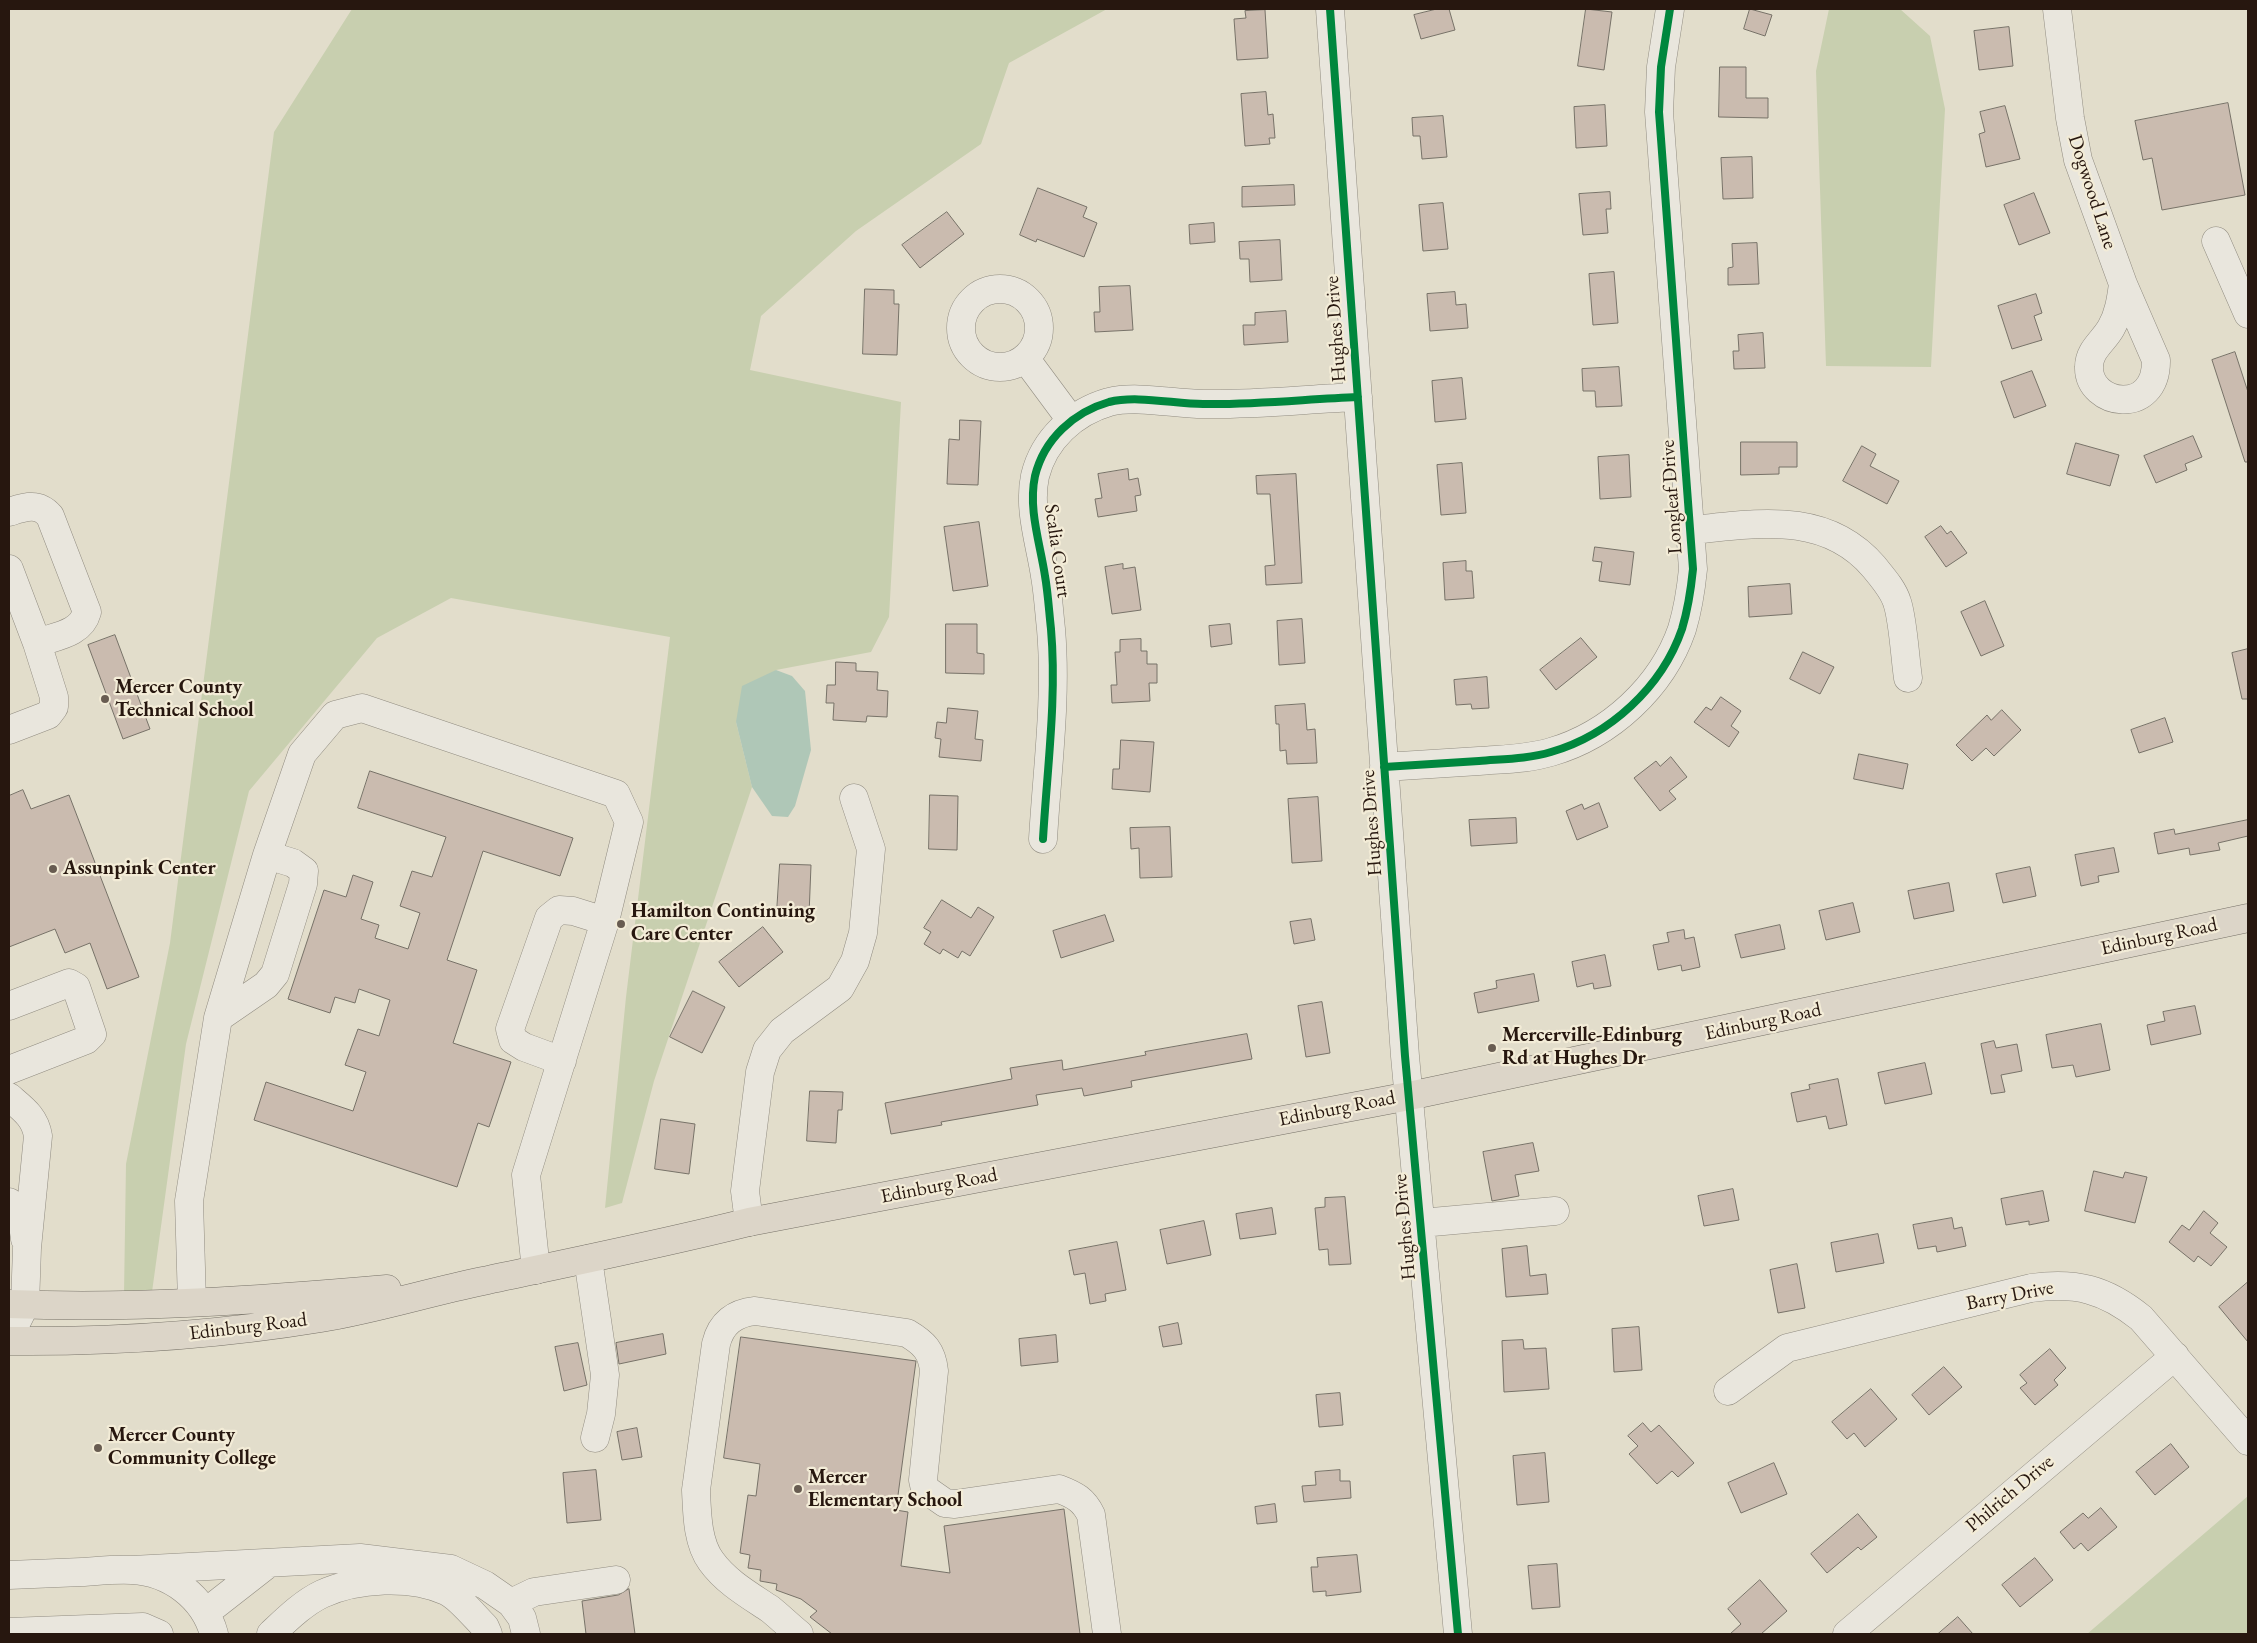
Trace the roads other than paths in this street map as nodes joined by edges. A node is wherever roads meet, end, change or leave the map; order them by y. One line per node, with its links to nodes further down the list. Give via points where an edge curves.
1 (1330, 9): 8 (street, Hughes Drive)
2 (1670, 9): 11 (street, Longleaf Drive, via 1661,67 1659,112)
3 (2056, 9): 5 (street, Dogwood Lane, via 2078,160)
4 (2216, 241): 6 (street)
5 (2123, 284)
6 (2248, 314)
7 (1025, 358): 9 (street)
8 (1358, 396): 9 (street, Scalia Court, via 1205,404 1132,400 1092,408); 16 (street, Hughes Drive)
9 (1071, 420): 18 (street, Scalia Court, via 1044,454 1036,475 1033,498 1053,662)
10 (9, 512): 13 (street, via 30,506 44,509 50,516 87,612 84,622 76,630)
11 (1691, 530): 14 (street, via 1770,522 1797,524 1827,533 1848,545 1884,579 1897,602); 16 (street, Longleaf Drive, via 1693,569 1690,600 1682,629 1667,661 1649,686 1616,718 1580,741 1524,758)
12 (9, 569): 13 (street)
13 (37, 643): 15 (street, via 54,697 54,707 48,715)
14 (1908, 678)
15 (9, 730)
16 (1384, 767): 26 (street, Hughes Drive)
17 (854, 798): 30 (street, via 871,850 863,933 855,961 840,988 782,1032 767,1050 760,1072 745,1191)
18 (1043, 839)
19 (267, 855): 21 (street, via 302,754 335,715 362,708 616,794 629,822); 23 (street); 23 (street, via 293,863 304,871 303,884 274,974 266,984)
20 (2248, 918): 26 (main road, Edinburg Road)
21 (605, 921): 24 (street); 24 (street, via 559,910 549,918 510,1029 513,1040 524,1047)
22 (9, 1006): 25 (street, via 69,983 76,987 92,1034 86,1040)
23 (218, 1018): 36 (street, via 188,1201)
24 (562, 1061): 34 (street, via 526,1175)
25 (10, 1066)
26 (1409, 1096): 30 (main road, Edinburg Road); 31 (street, Hughes Drive)
27 (9, 1097): 32 (street, via 29,1115 38,1136)
28 (9, 1202): 32 (street, via 23,1225)
29 (1555, 1211): 31 (street)
30 (749, 1222): 33 (main road, Edinburg Road)
31 (1421, 1223): 57 (street, Hughes Drive)
32 (27, 1248): 37 (street)
33 (588, 1259): 34 (main road, Edinburg Road); 42 (street, via 605,1375)
34 (536, 1270): 35 (main road, Edinburg Road)
35 (483, 1281): 36 (main road, Edinburg Road); 39 (main road, Edinburg Road, via 323,1318 223,1331 122,1339)
36 (192, 1302): 37 (main road, Edinburg Road)
37 (17, 1304): 38 (street, via 17,1321)
38 (9, 1327)
39 (9, 1341)
40 (2175, 1356): 41 (street, Barry Drive, via 2141,1318 2123,1304 2103,1293 2056,1285 2030,1288 1787,1348); 43 (street, Barry Drive); 58 (street, Philrich Drive)
41 (1728, 1391)
42 (595, 1438)
43 (2248, 1441)
44 (269, 1563): 45 (street); 48 (street, via 360,1558 451,1569 484,1585); 49 (street)
45 (132, 1570): 46 (street); 49 (street, via 174,1581 194,1598)
46 (9, 1574)
47 (616, 1580): 48 (street, via 534,1592)
48 (510, 1603): 54 (street, via 522,1618)
49 (210, 1624)
50 (9, 1632): 51 (street, via 143,1627)
51 (159, 1634)
52 (271, 1634): 53 (street, via 322,1594 387,1579 417,1582 447,1591 485,1627)
53 (488, 1634)
54 (526, 1634)
55 (799, 1634): 56 (street, via 732,1584 710,1560 697,1514 696,1490 716,1344 719,1331 742,1312 755,1311 907,1333 926,1347 932,1357 934,1371 923,1480 925,1489 945,1503 955,1504 1059,1489 1086,1503 1091,1515)
56 (1107, 1634)
57 (1458, 1634)
58 (1847, 1634)

